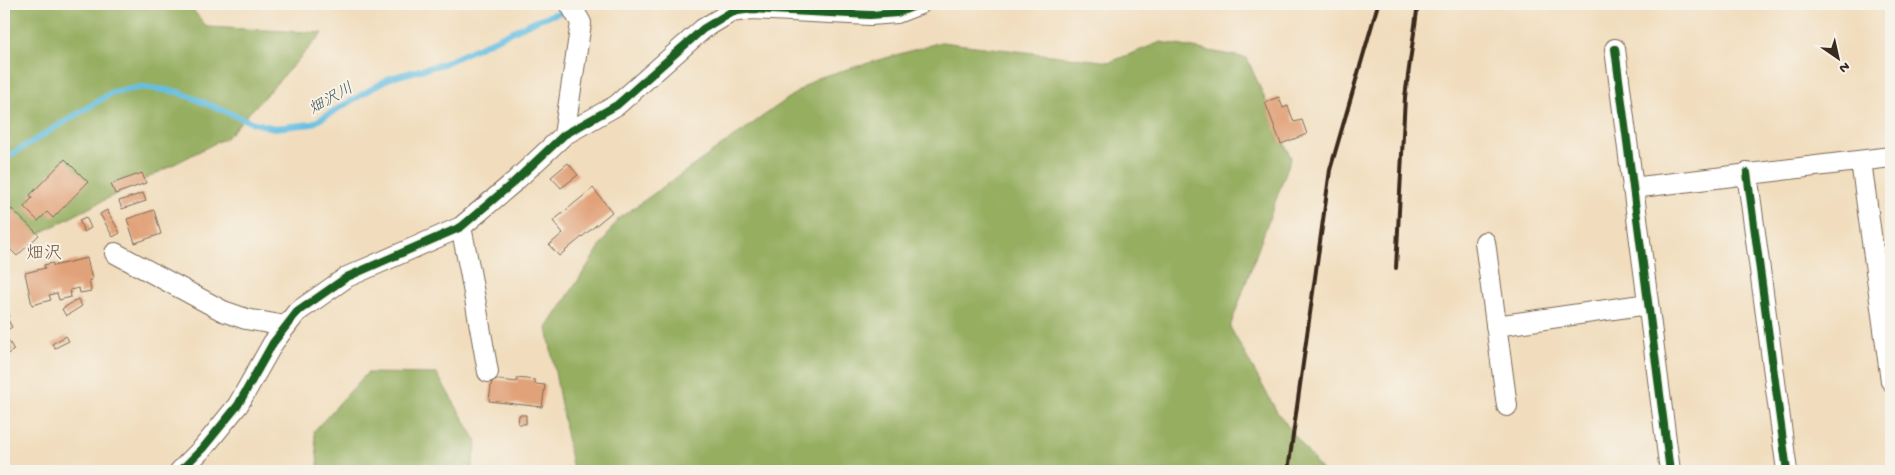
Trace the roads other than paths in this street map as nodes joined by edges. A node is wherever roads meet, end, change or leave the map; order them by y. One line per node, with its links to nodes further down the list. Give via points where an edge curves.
1 (570, 4): 4 (street, via 581,23)
2 (920, 4): 4 (street, via 897,12 870,15 752,9 732,12 703,29 617,105)
3 (1615, 48): 8 (street)
4 (564, 135): 9 (street)
5 (1891, 157): 6 (street)
6 (1860, 161): 7 (street); 16 (street)
7 (1747, 173): 8 (street); 21 (street)
8 (1632, 188): 12 (street)
9 (461, 227): 13 (street, via 347,277 297,312); 15 (street)
10 (1485, 242): 14 (street)
11 (115, 253): 13 (street, via 223,311)
12 (1648, 304): 14 (street); 20 (street)
13 (286, 326): 18 (street, via 238,405)
14 (1496, 326): 17 (street)
15 (488, 372)
16 (1891, 381)
17 (1507, 406)
18 (184, 467): 19 (street)
19 (164, 471)
20 (1670, 471)
21 (1787, 471)

